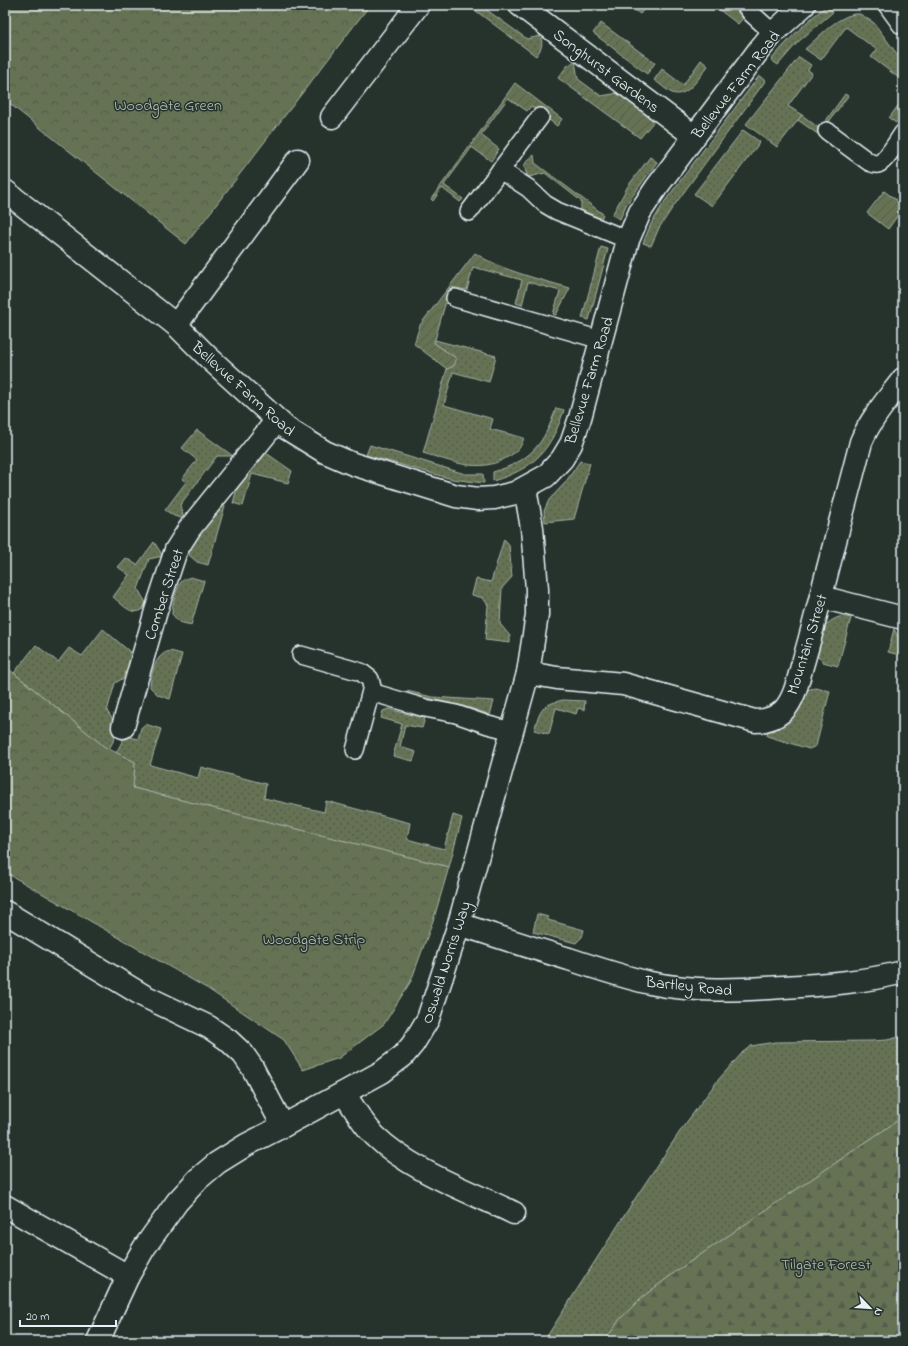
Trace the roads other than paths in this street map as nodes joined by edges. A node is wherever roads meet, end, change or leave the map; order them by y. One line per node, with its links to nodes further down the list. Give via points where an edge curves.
1 (418, 5): 8 (street)
2 (520, 5): 12 (street, Songhurst Gardens)
3 (745, 5): 7 (lane)
4 (804, 5): 7 (street, Bellevue Farm Road)
5 (890, 5): 6 (street)
6 (903, 22)
7 (773, 33): 12 (street, Bellevue Farm Road)
8 (332, 117)
9 (540, 117): 14 (lane)
10 (827, 131): 11 (lane, via 874,164 884,160)
11 (903, 133)
12 (694, 136): 17 (street, Bellevue Farm Road, via 640,212)
13 (298, 160): 19 (street)
14 (500, 170): 16 (lane); 17 (lane, via 557,211)
15 (5, 191): 19 (street, Bellevue Farm Road)
16 (469, 212)
17 (628, 240): 20 (street, Bellevue Farm Road)
18 (455, 298): 20 (lane)
19 (176, 325): 22 (street, Bellevue Farm Road)
20 (601, 340): 23 (street, Bellevue Farm Road, via 571,444 562,459 546,476)
21 (903, 379): 24 (street, Mountain Street, via 874,418 861,442)
22 (277, 420): 23 (street, Bellevue Farm Road, via 325,452 353,464 456,496 494,498); 29 (street, Comber Street, via 190,528 176,550)
23 (525, 488): 27 (street, Oswald Norris Way, via 532,528 537,590 537,615)
24 (821, 597): 25 (street); 27 (street, Mountain Street, via 794,690 783,710 769,719 746,719 624,684)
25 (903, 618)
26 (301, 655): 28 (lane, via 361,672 370,678)
27 (528, 673): 30 (street, Oswald Norris Way)
28 (370, 692): 30 (lane); 31 (lane)
29 (123, 727)
30 (512, 731): 33 (street, Oswald Norris Way)
31 (355, 750)
32 (5, 912): 36 (street, via 144,996 209,1027 228,1040 252,1066)
33 (459, 924): 34 (street, Bartley Road, via 623,976 651,983 704,990 804,986 882,977); 35 (street, Oswald Norris Way, via 436,999 413,1044 403,1056 382,1072)
34 (903, 972)
35 (344, 1093): 36 (street, Oswald Norris Way); 38 (street, via 373,1134 390,1149 410,1163)
36 (283, 1126): 39 (street, Oswald Norris Way, via 223,1159 198,1179 161,1224)
37 (5, 1206): 39 (street)
38 (514, 1213)
39 (128, 1276): 40 (street, Oswald Norris Way)
40 (98, 1341)

